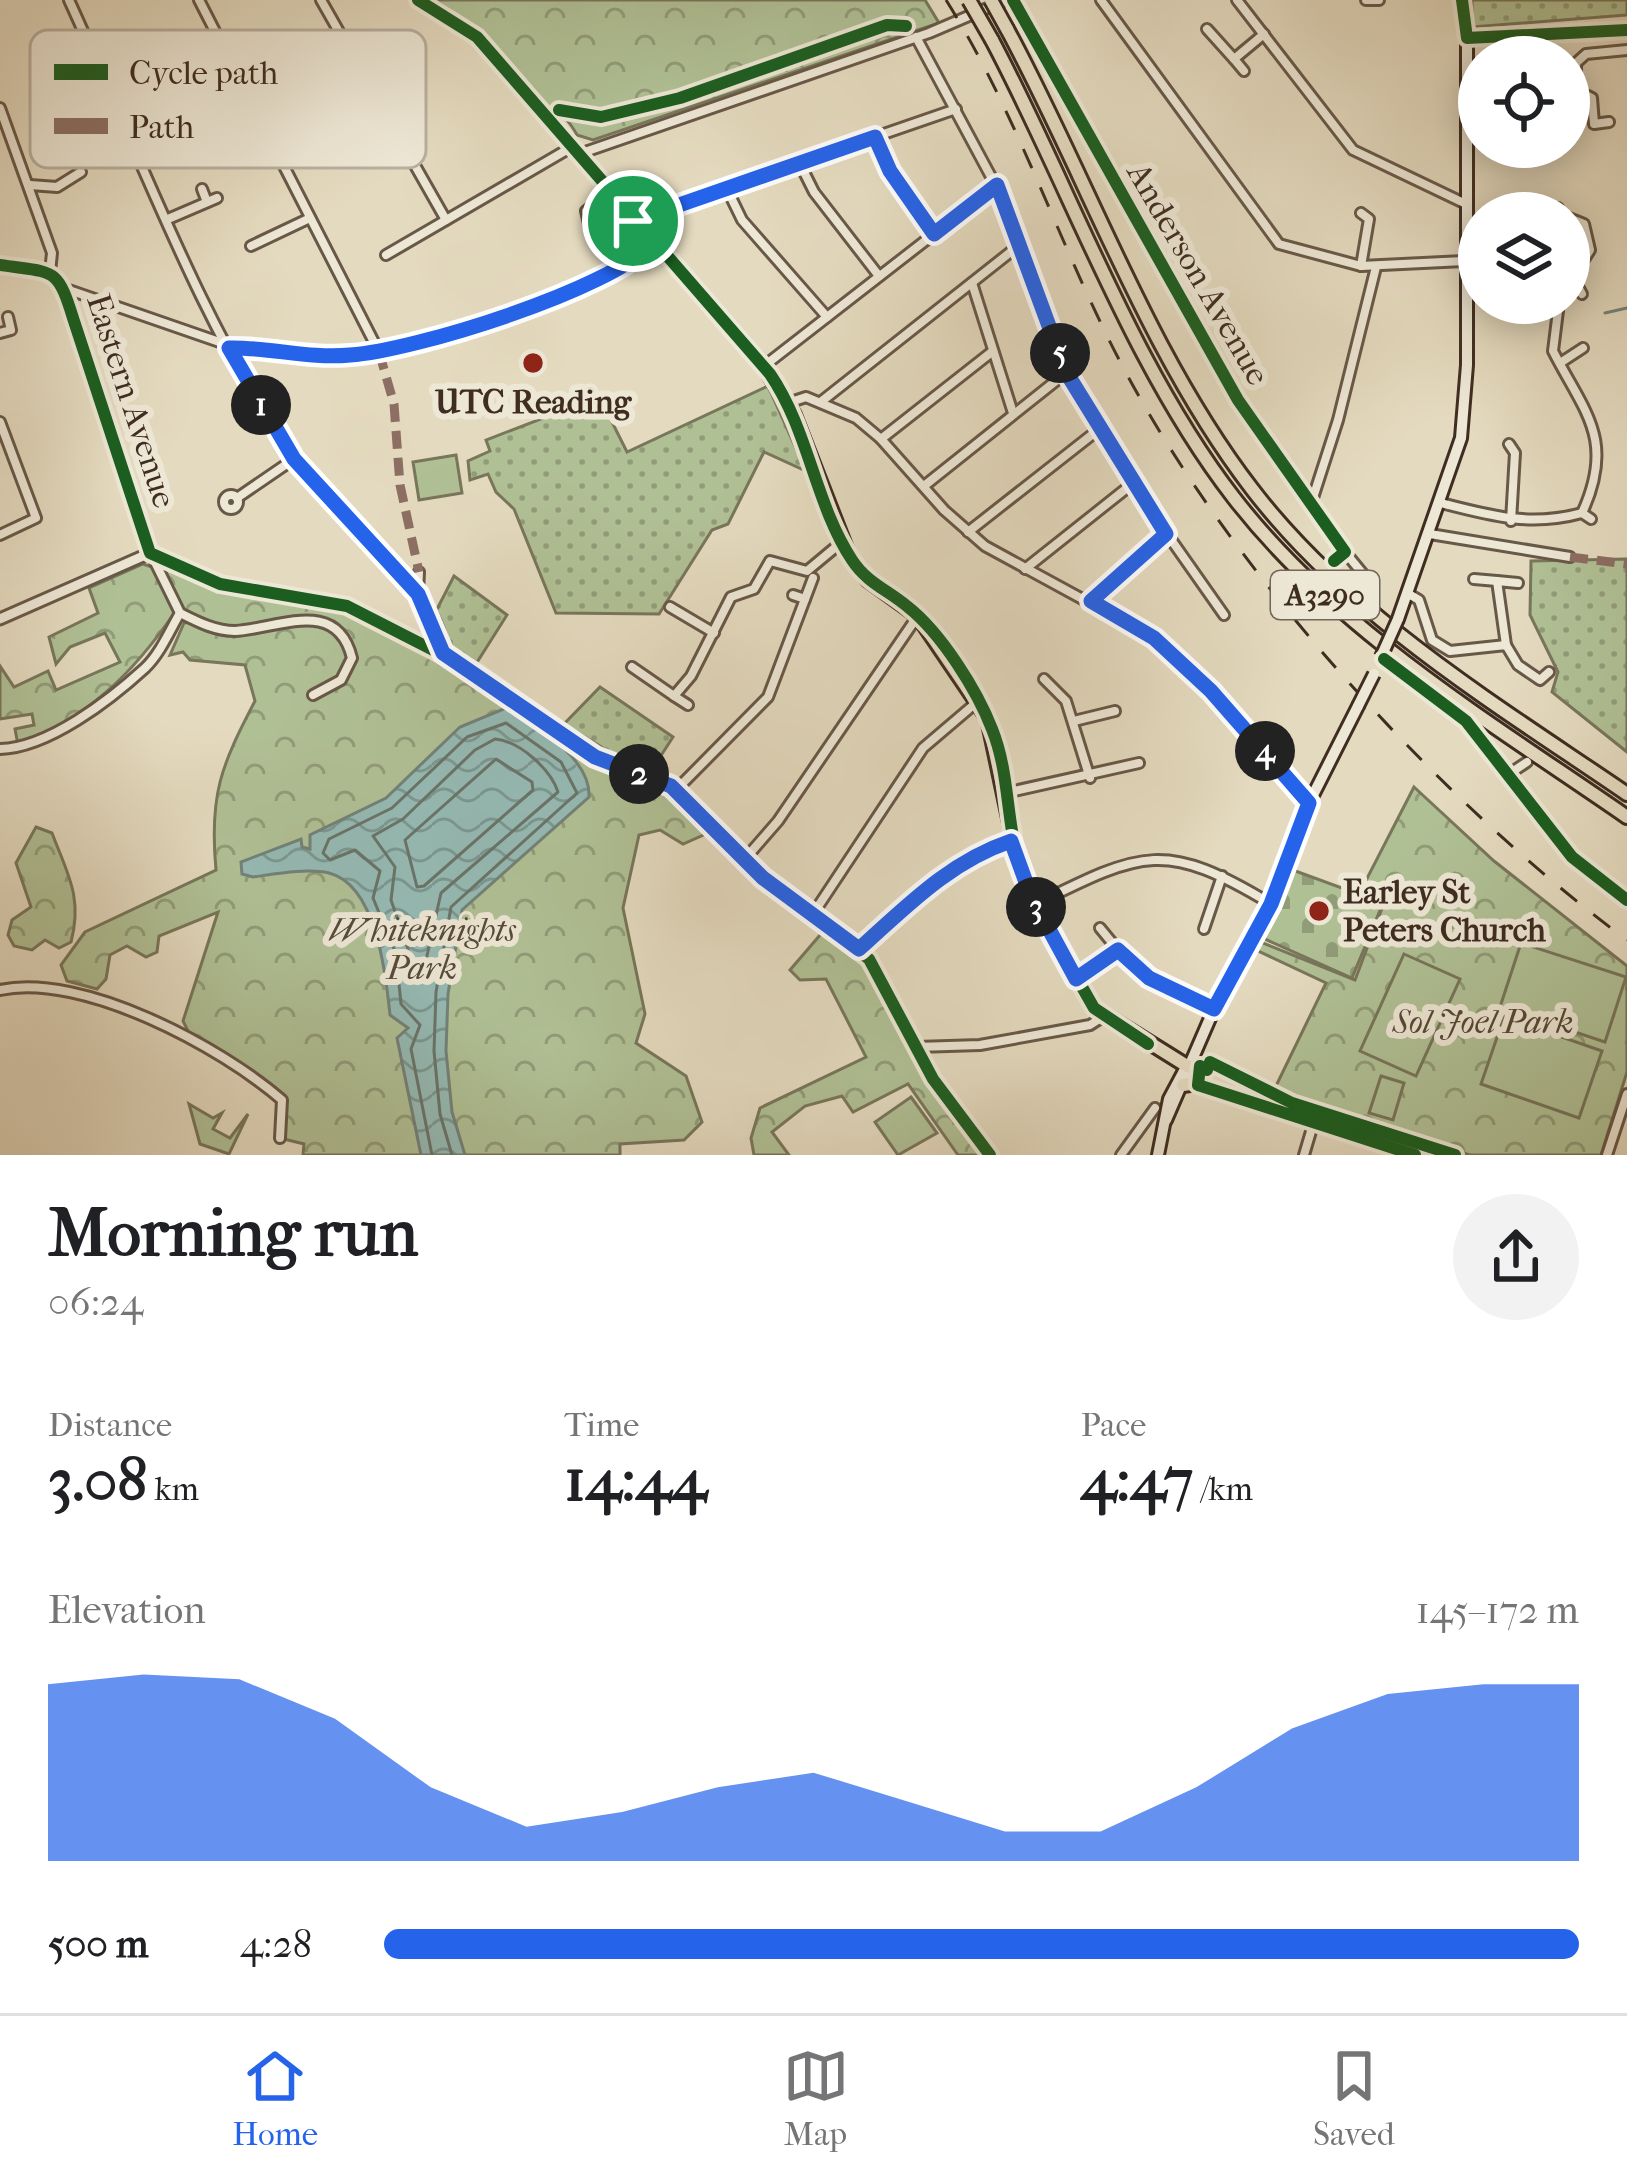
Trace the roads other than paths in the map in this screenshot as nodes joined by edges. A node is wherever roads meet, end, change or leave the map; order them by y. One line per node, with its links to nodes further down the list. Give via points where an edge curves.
1 (69, 0): 14 (street)
2 (199, 0): 15 (street)
3 (320, 0): 16 (street)
4 (418, 0): 34 (main road, via 477,37)
5 (969, 0): 146 (main road, A3290, bridge, via 1164,389 1241,507 1303,576 1375,637)
6 (991, 0): 144 (main road, A3290, bridge, via 1182,382 1267,508 1374,611)
7 (1009, 0): 21 (street); 90 (street, Anderson Avenue, via 1217,364)
8 (1101, 0): 59 (street, via 1279,244)
9 (1238, 0): 18 (street)
10 (1366, 0): 11 (street)
11 (1378, 0)
12 (1462, 0): 19 (main road)
13 (1207, 29): 24 (street)
14 (82, 30)
15 (214, 30)
16 (337, 30)
17 (1626, 30): 20 (street); 22 (street)
18 (1264, 34): 24 (street); 45 (street, via 1353,150)
19 (1467, 36)
20 (1507, 36)
21 (913, 38): 28 (street); 34 (street)
22 (1627, 49): 23 (street)
23 (1590, 56)
24 (1234, 59): 25 (street)
25 (1244, 70)
26 (1590, 97): 30 (street)
27 (0, 108): 31 (street, Eastern Avenue)
28 (956, 109): 33 (street); 41 (street)
29 (1609, 122): 30 (street)
30 (1594, 124): 32 (street)
31 (4, 129): 40 (street, Eastern Avenue)
32 (1595, 136)
33 (875, 137): 35 (street); 52 (street)
34 (573, 152): 44 (main road); 49 (street)
35 (800, 162): 42 (street); 62 (street, via 814,193)
36 (145, 168): 48 (street)
37 (285, 168): 47 (street)
38 (416, 168): 49 (street)
39 (81, 172): 40 (street, via 57,187)
40 (30, 185): 61 (street, Eastern Avenue, via 52,253)
41 (997, 185): 52 (street); 54 (street)
42 (726, 187): 50 (street); 66 (street, via 742,220)
43 (202, 189): 48 (street, via 212,200)
44 (609, 193): 50 (main road); 51 (street, via 586,212)
45 (1458, 200)
46 (1361, 213): 59 (street, via 1369,219)
47 (310, 218): 55 (street); 73 (street)
48 (168, 219): 70 (street)
49 (446, 220): 56 (street)
50 (633, 221): 53 (main road)
51 (591, 232)
52 (934, 234): 62 (street)
53 (652, 243): 73 (street, via 609,275); 75 (main road)
54 (1022, 243): 63 (street); 76 (street)
55 (250, 246)
56 (386, 255)
57 (1458, 261): 60 (street)
58 (0, 265): 61 (street)
59 (1361, 266): 60 (street)
60 (1376, 267): 90 (street)
61 (50, 272): 64 (street, Eastern Avenue)
62 (879, 276): 66 (street)
63 (972, 283): 72 (street); 77 (street)
64 (69, 290): 70 (street); 100 (street, Eastern Avenue)
65 (8, 317): 69 (street, via 10,330)
66 (827, 317): 75 (street)
67 (1466, 324): 89 (main road, via 1461,438)
68 (1556, 324): 74 (street)
69 (0, 333)
70 (228, 346): 73 (street, via 319,356); 85 (street)
71 (1583, 348): 74 (street)
72 (993, 350): 79 (street); 82 (street)
73 (379, 352)
74 (1560, 364): 91 (street, via 1586,401 1596,445)
75 (764, 366): 78 (main road)
76 (1066, 372): 79 (street); 81 (street)
77 (823, 401): 78 (street); 82 (street)
78 (788, 403): 98 (main road)
79 (1013, 413): 87 (street)
80 (0, 422): 83 (street)
81 (1098, 430): 86 (street); 94 (street)
82 (881, 439): 87 (street)
83 (3, 441): 97 (street, via 36,518)
84 (1514, 447): 93 (street)
85 (294, 459): 88 (street); 111 (street)
86 (1132, 484): 95 (street); 103 (street)
87 (924, 486): 94 (street)
88 (237, 498)
89 (1441, 502): 93 (street); 96 (main road)
90 (1311, 504): 99 (street, Anderson Avenue)
91 (1582, 513): 92 (street); 93 (street)
92 (1591, 520)
93 (1511, 521)
94 (968, 532): 103 (street)
95 (1166, 534): 114 (street); 117 (street)
96 (1430, 534): 101 (street); 110 (main road)
97 (0, 535)
98 (843, 542): 118 (main road, via 868,580); 120 (street, via 807,571 770,561 754,589 727,601)
99 (1345, 552): 102 (street); 109 (street, Anderson Avenue)
100 (150, 553): 116 (street); 119 (street); 122 (street, via 220,584 346,606)
101 (1570, 557)
102 (1334, 561)
103 (1025, 569): 114 (street)
104 (418, 572): 111 (street)
105 (813, 578): 113 (street)
106 (1474, 579): 107 (street)
107 (1497, 581): 108 (street); 121 (street)
108 (1519, 583)
109 (1372, 584)
110 (1407, 593): 121 (street, via 1419,600 1432,640 1450,651); 145 (main road, bridge)
111 (418, 594): 122 (street)
112 (793, 595): 113 (street)
113 (806, 599): 142 (street, via 768,697)
114 (1091, 601): 145 (street, via 1154,638)
115 (670, 608): 120 (street)
116 (180, 613): 130 (street, via 220,630 285,619 328,623 352,658 341,680); 137 (street, via 147,666 60,728)
117 (1223, 615)
118 (918, 616): 132 (main road); 148 (street)
119 (0, 620)
120 (714, 633): 131 (street)
121 (1506, 645): 127 (street)
122 (443, 653): 142 (street, via 595,757)
123 (632, 667): 131 (street)
124 (1549, 672): 127 (street)
125 (1044, 679): 128 (street)
126 (1061, 679): 128 (street)
127 (1540, 680): 129 (street)
128 (1052, 687): 135 (street)
129 (1549, 687)
130 (313, 695)
131 (674, 696): 133 (street)
132 (977, 702): 143 (main road, via 993,731); 153 (street, via 923,748)
133 (688, 705)
134 (1115, 711): 135 (street)
135 (1074, 721): 141 (street)
136 (1466, 721): 140 (street)
137 (0, 749)
138 (1132, 760): 141 (street)
139 (1527, 762): 140 (street)
140 (1509, 774): 150 (street, via 1572,857)
141 (1090, 778): 143 (street)
142 (676, 790): 148 (street)
143 (1005, 793): 147 (main road)
144 (1627, 794)
145 (1309, 803): 152 (main road)
146 (1627, 817)
147 (1011, 841): 151 (main road); 156 (street, via 959,863)
148 (744, 860): 153 (street)
149 (1222, 876): 151 (street, via 1172,858 1123,863); 152 (street); 155 (street)
150 (1627, 900)
151 (1035, 904): 158 (main road)
152 (1271, 904): 160 (main road)
153 (812, 914): 156 (street)
154 (1100, 928): 157 (street)
155 (1204, 929)
156 (859, 949): 162 (street)
157 (1118, 950): 158 (street); 160 (street, via 1149,978)
158 (1076, 979): 161 (main road)
159 (0, 990): 171 (street, via 48,989 172,1028 282,1100)
160 (1214, 1009): 163 (main road)
161 (1104, 1016): 162 (street, via 980,1045); 163 (main road)
162 (917, 1047): 172 (street)
163 (1189, 1063): 164 (main road); 165 (main road); 170 (main road)
164 (1183, 1085): 165 (main road, via 1200,1079); 170 (main road)
165 (1241, 1087): 169 (main road)
166 (1627, 1094): 168 (street)
167 (1155, 1108): 173 (street)
168 (1624, 1115): 177 (street)
169 (1315, 1118): 175 (street); 176 (main road)
170 (1166, 1120): 174 (main road)
171 (280, 1138)
172 (989, 1155)
173 (1121, 1155)
174 (1158, 1155)
175 (1304, 1155)
176 (1434, 1155)
177 (1606, 1155)

